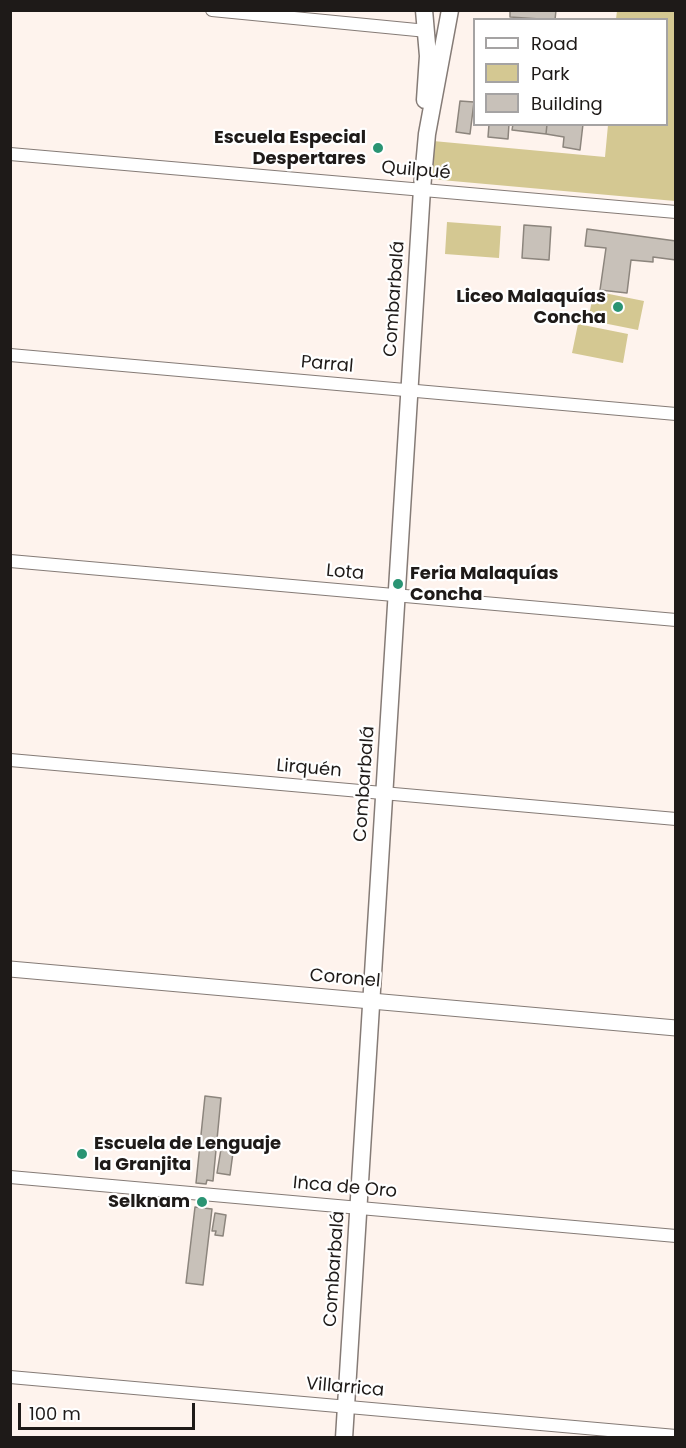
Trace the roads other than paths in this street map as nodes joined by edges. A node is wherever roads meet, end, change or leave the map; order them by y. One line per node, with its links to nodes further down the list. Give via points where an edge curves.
1 (212, 10): 4 (street)
2 (426, 10): 3 (main road, via 438,14); 4 (main road, Combarbalá)
3 (449, 10): 5 (main road, Combarbalá)
4 (427, 31): 5 (main road, Combarbalá)
5 (427, 134): 7 (main road, Combarbalá)
6 (10, 154): 7 (street, Quilpué)
7 (422, 189): 8 (street, Quilpué); 10 (main road, Combarbalá)
8 (675, 212)
9 (10, 355): 10 (street, Parral)
10 (409, 390): 11 (street, Parral); 13 (main road, Combarbalá)
11 (675, 414)
12 (10, 561): 13 (street, Lota)
13 (396, 596): 14 (street, Lota); 16 (main road, Combarbalá)
14 (675, 620)
15 (10, 760): 16 (street, Lirquén)
16 (384, 793): 17 (street, Lirquén); 19 (main road, Combarbalá)
17 (675, 819)
18 (10, 969): 19 (street, Coronel)
19 (371, 1001): 20 (street, Coronel); 22 (main road, Combarbalá)
20 (675, 1028)
21 (10, 1177): 22 (street, Inca de Oro)
22 (358, 1208): 23 (street, Inca de Oro); 25 (main road, Combarbalá)
23 (675, 1236)
24 (10, 1377): 25 (street, Villarrica)
25 (346, 1406): 26 (street, Villarrica); 27 (main road, Combarbalá)
26 (675, 1436)
27 (344, 1437)

